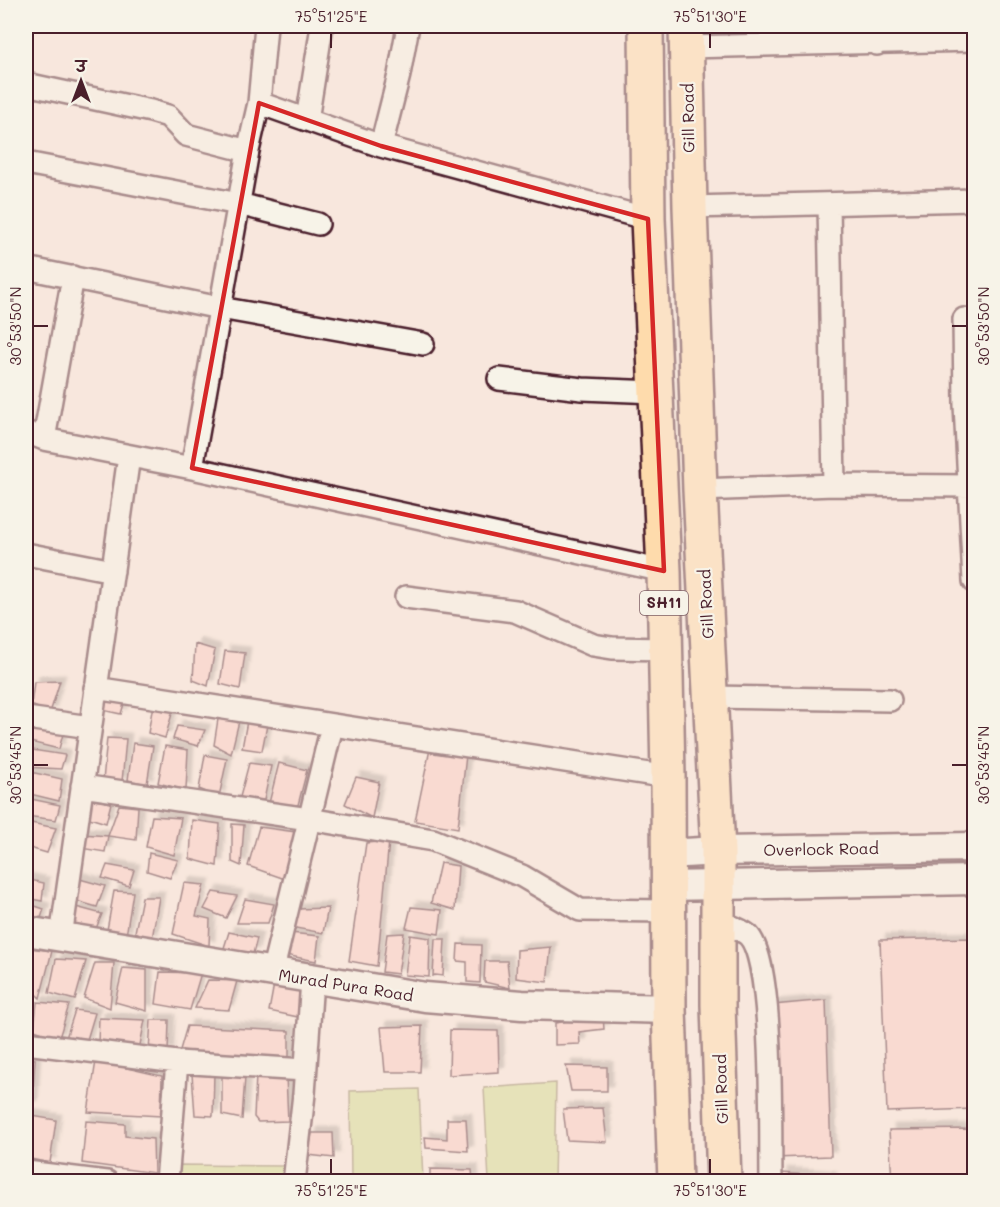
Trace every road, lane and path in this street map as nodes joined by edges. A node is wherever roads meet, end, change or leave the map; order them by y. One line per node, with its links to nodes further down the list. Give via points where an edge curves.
1 (266, 26): 9 (street)
2 (322, 26): 10 (street)
3 (408, 26): 11 (street)
4 (646, 26): 18 (main road, SH11)
5 (877, 35): 6 (street); 7 (street)
6 (686, 36): 17 (main road, Gill Road / SH11)
7 (975, 40)
8 (26, 84): 12 (street, via 168,116 186,135)
9 (259, 103): 10 (street); 12 (street)
10 (307, 120): 11 (street)
11 (381, 146): 18 (street)
12 (248, 151): 15 (street)
13 (26, 163): 15 (street)
14 (975, 200): 16 (street)
15 (239, 204): 19 (street); 22 (street)
16 (829, 204): 17 (street); 30 (street)
17 (690, 207): 32 (main road, Gill Road / SH11)
18 (648, 219): 26 (main road, SH11)
19 (318, 224)
20 (26, 268): 21 (street)
21 (73, 277): 22 (street); 27 (street)
22 (220, 308): 24 (street); 29 (street)
23 (963, 319): 31 (street)
24 (423, 344)
25 (499, 379): 26 (street, via 582,389)
26 (656, 392): 35 (main road, SH11)
27 (35, 435): 28 (street)
28 (129, 456): 29 (street); 34 (street)
29 (192, 468): 35 (street)
30 (834, 485): 31 (street); 32 (street)
31 (972, 486): 36 (street)
32 (700, 490): 40 (main road, Gill Road / SH11)
33 (26, 554): 34 (street)
34 (112, 571): 39 (street)
35 (664, 571): 38 (main road, SH11)
36 (975, 581)
37 (406, 597): 38 (street, via 515,611 593,645)
38 (665, 649): 45 (main road, SH11)
39 (95, 688): 43 (street); 44 (street)
40 (710, 697): 41 (street); 50 (main road, Gill Road / SH11)
41 (890, 700)
42 (26, 718): 44 (street)
43 (332, 726): 45 (street); 47 (street)
44 (90, 727): 46 (street)
45 (668, 777): 53 (main road, SH11)
46 (82, 786): 47 (street); 57 (street)
47 (309, 819): 53 (street, via 433,840 522,876 580,910); 58 (street)
48 (975, 847): 49 (street, Overlock Road)
49 (851, 848): 50 (street, Overlock Road); 52 (street)
50 (718, 851): 53 (street, Overlock Road); 54 (main road, Gill Road / SH11)
51 (975, 880): 52 (street, Overlock Road)
52 (852, 881): 54 (street, Overlock Road)
53 (668, 884): 54 (street, Overlock Road); 60 (main road, SH11)
54 (718, 884): 55 (main road, Gill Road / SH11)
55 (718, 921): 69 (main road, Gill Road / SH11); 70 (street, via 748,935 760,958 767,1001)
56 (26, 931): 57 (street, Murad Pura Road)
57 (61, 937): 58 (street, Murad Pura Road)
58 (272, 973): 59 (street, Murad Pura Road)
59 (312, 980): 60 (street, Murad Pura Road, via 425,997 522,1005); 63 (street)
60 (669, 1009): 68 (main road, SH11)
61 (26, 1043): 62 (street)
62 (177, 1062): 63 (street); 66 (street)
63 (305, 1070): 67 (street)
64 (26, 1172): 65 (street)
65 (107, 1182)
66 (167, 1182)
67 (294, 1182)
68 (675, 1182)
69 (724, 1182)
70 (771, 1182)

